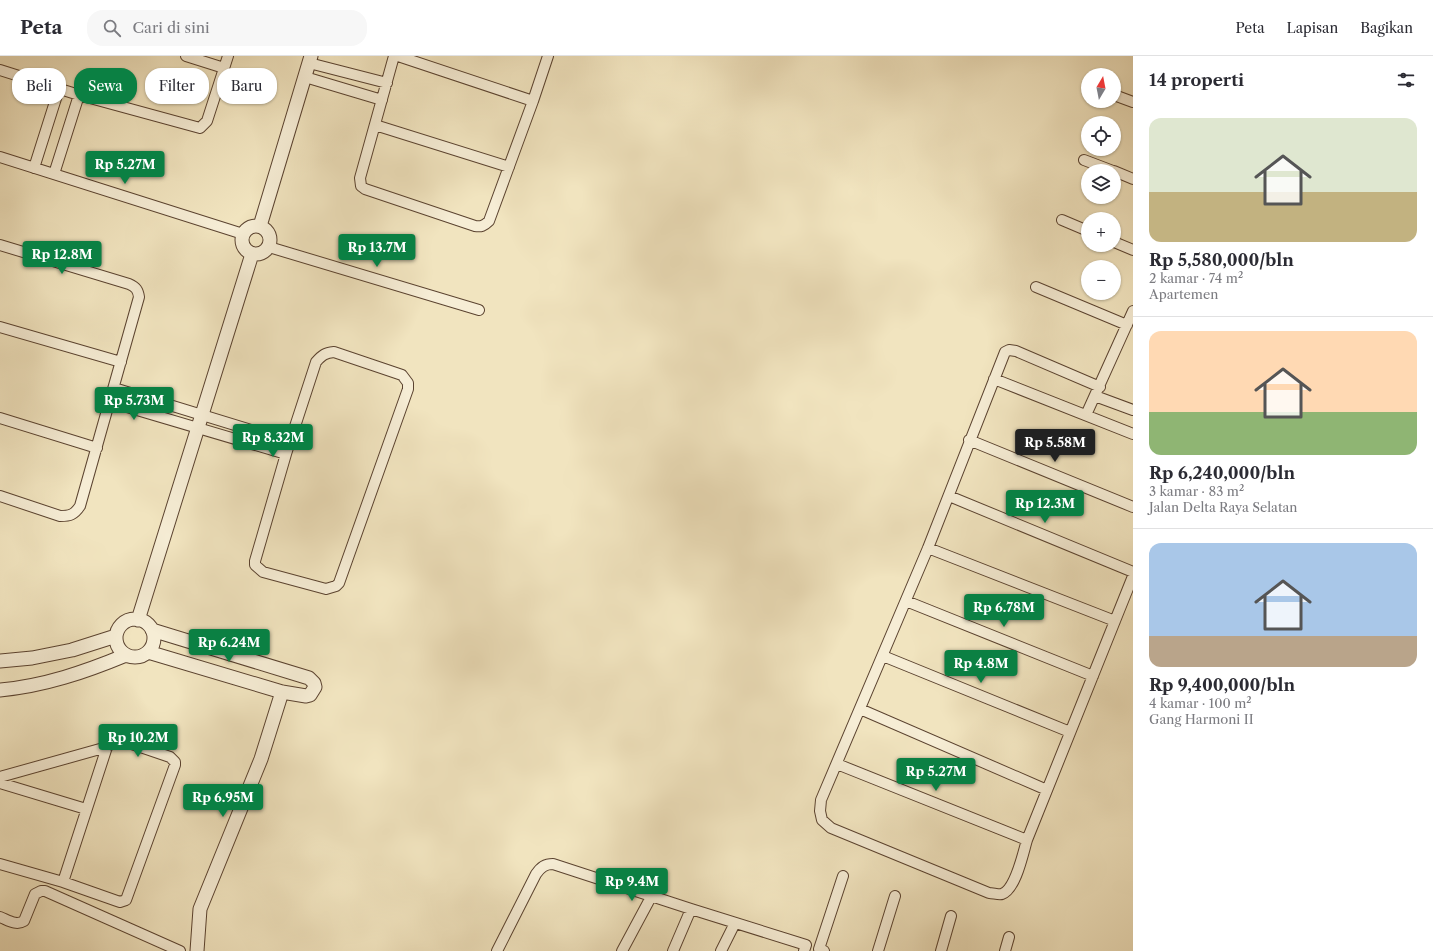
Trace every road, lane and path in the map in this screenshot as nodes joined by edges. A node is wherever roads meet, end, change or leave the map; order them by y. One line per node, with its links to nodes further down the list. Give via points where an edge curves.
1 (186, 56): 7 (street)
2 (228, 56): 7 (street)
3 (394, 56): 11 (street)
4 (398, 56): 15 (street)
5 (548, 56): 15 (street)
6 (310, 59): 10 (street); 11 (street)
7 (224, 68)
8 (0, 70): 9 (street)
9 (12, 74)
10 (305, 76): 14 (street); 30 (street)
11 (387, 83): 14 (street)
12 (217, 90): 19 (street, via 207,121 200,128)
13 (1121, 98): 16 (street)
14 (382, 100): 20 (street)
15 (533, 101): 24 (street)
16 (1133, 102)
17 (54, 104): 25 (street)
18 (76, 104): 26 (street)
19 (112, 104)
20 (375, 125): 24 (street); 24 (street, via 360,178 361,186 475,226 485,225 488,221)
21 (0, 157): 25 (street)
22 (1084, 160): 23 (street)
23 (1095, 164)
24 (509, 167)
25 (34, 168): 26 (street)
26 (54, 174): 32 (street)
27 (1121, 174): 28 (street)
28 (1133, 179)
29 (1062, 220): 31 (street)
30 (260, 226): 32 (street, via 250,227); 35 (street, via 268,232)
31 (1081, 227)
32 (243, 234): 37 (street, via 241,239 244,248)
33 (0, 245): 43 (street, via 135,287 139,297)
34 (1121, 245): 36 (street)
35 (269, 247): 37 (street, via 262,254); 39 (street)
36 (1133, 250)
37 (252, 254): 49 (street)
38 (1036, 287): 41 (street)
39 (479, 310)
40 (1133, 311): 41 (street)
41 (1127, 325): 46 (street)
42 (0, 327): 43 (street)
43 (121, 362): 45 (street)
44 (994, 379): 46 (street, via 1005,352 1009,350 1016,351); 50 (street); 54 (street)
45 (114, 388): 47 (street); 49 (street)
46 (1097, 392): 48 (street); 50 (street)
47 (110, 402): 52 (street); 56 (street)
48 (1133, 410)
49 (202, 415): 52 (street); 55 (street)
50 (1086, 415): 53 (street)
51 (0, 418): 56 (street)
52 (198, 428): 57 (street); 65 (street)
53 (1133, 434)
54 (970, 440): 59 (street); 60 (street)
55 (290, 442): 57 (street); 57 (street, via 316,362 326,353 334,352 402,375 407,380 408,389 339,583 332,588 326,589 263,572 256,565 255,561)
56 (97, 448): 58 (street, via 80,506 75,514 60,516)
57 (286, 454)
58 (0, 496)
59 (949, 496): 61 (street); 62 (street)
60 (1133, 506)
61 (928, 548): 64 (street); 66 (street)
62 (1133, 572)
63 (1133, 576): 66 (street)
64 (906, 601): 71 (street); 73 (street)
65 (138, 620): 67 (street); 68 (street, via 122,625)
66 (1115, 621): 73 (street)
67 (152, 630): 69 (street, via 154,642); 75 (street, via 309,678 314,683 310,695)
68 (116, 636): 70 (street, via 118,647); 72 (street, via 66,651)
69 (148, 652): 70 (street, via 138,657); 75 (street)
70 (126, 655): 74 (street, via 54,681)
71 (883, 656): 76 (street); 77 (street)
72 (0, 661)
73 (1093, 676): 77 (street)
74 (0, 690)
75 (282, 692): 97 (street, via 261,759 200,909)
76 (860, 709): 79 (street); 82 (street)
77 (1070, 732): 82 (street)
78 (107, 747): 80 (street); 83 (street); 87 (street, via 117,740 122,741 170,757 176,765 126,900 120,902)
79 (837, 764): 84 (street); 84 (street, via 820,811 822,820 831,828 989,893 1002,894 1008,890 1015,879)
80 (0, 777)
81 (0, 783): 83 (street)
82 (1047, 790): 84 (street)
83 (86, 809): 87 (street)
84 (1027, 840)
85 (0, 864): 87 (street)
86 (843, 876): 102 (street, via 819,949)
87 (63, 882)
88 (651, 896): 90 (street); 98 (street, via 547,864 536,874); 99 (street)
89 (894, 896): 103 (street)
90 (691, 910): 93 (street); 100 (street)
91 (951, 916): 104 (street)
92 (0, 917): 96 (street, via 22,923 35,894 41,890)
93 (735, 923): 95 (street); 101 (street)
94 (1009, 937): 105 (street)
95 (805, 948)
96 (180, 951)
97 (197, 951)
98 (497, 951)
99 (622, 951)
100 (672, 951)
101 (722, 951)
102 (824, 951)
103 (878, 951)
104 (941, 951)
105 (1004, 951)

